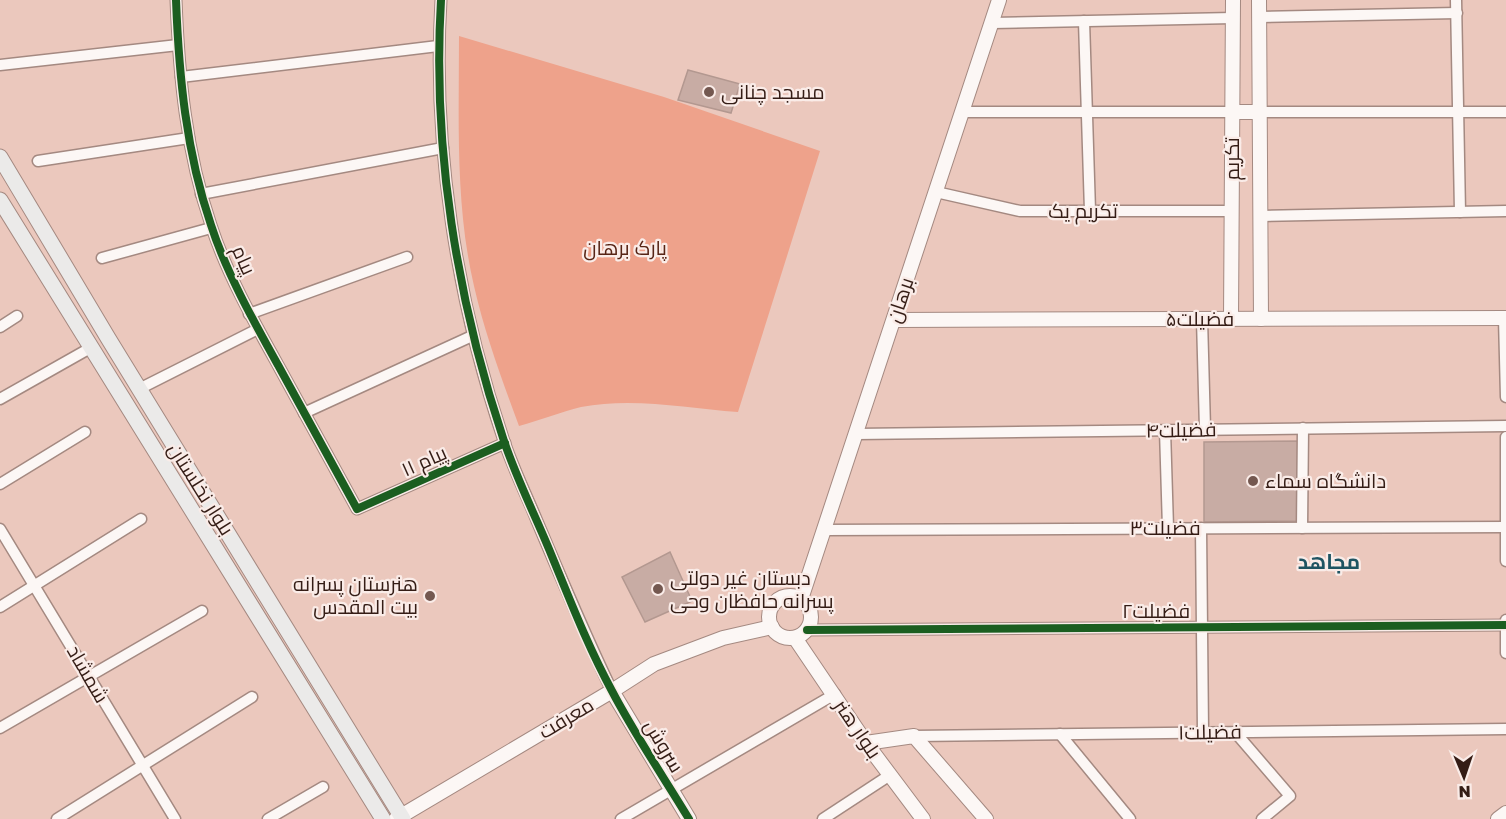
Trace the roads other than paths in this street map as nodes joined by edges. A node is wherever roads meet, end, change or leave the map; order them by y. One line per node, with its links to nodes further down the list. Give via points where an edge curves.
1 (176, 0): 12 (street, پیام)
2 (441, 0): 13 (street)
3 (1233, 0): 9 (street, تکریم)
4 (1259, 0): 8 (street, تکریم)
5 (1456, 0): 7 (street)
6 (997, 1): 11 (street, برهان)
7 (1457, 13): 8 (street); 20 (street)
8 (1259, 17): 9 (street); 19 (street, تکریم)
9 (1233, 18): 10 (street); 18 (street, تکریم)
10 (1084, 21): 11 (street); 17 (street)
11 (992, 23): 16 (street, برهان)
12 (178, 45): 14 (street); 15 (street, پیام)
13 (438, 46): 15 (street); 23 (street)
14 (0, 65)
15 (181, 77): 22 (street, پیام)
16 (962, 112): 17 (street); 26 (street, برهان)
17 (1087, 112): 18 (street); 29 (street)
18 (1232, 112): 19 (street); 30 (street, تکریم)
19 (1260, 112): 20 (street); 33 (street, تکریم)
20 (1458, 112): 21 (street); 32 (street)
21 (1506, 112)
22 (189, 138): 25 (street); 27 (street, پیام)
23 (443, 148): 27 (street); 46 (street)
24 (0, 158): 47 (main road, بلوار نخلستان)
25 (38, 161)
26 (936, 192): 29 (street, تکریم یک, via 1020,211); 43 (street, برهان)
27 (201, 194): 34 (street, پیام)
28 (0, 200): 48 (main road, بلوار نخلستان)
29 (1090, 211): 30 (street, تکریم یک)
30 (1232, 211): 42 (street, تکریم)
31 (1506, 211): 32 (street)
32 (1460, 212): 33 (street)
33 (1261, 216): 39 (street, تکریم)
34 (211, 228): 36 (street); 37 (street, پیام)
35 (406, 257): 37 (street)
36 (102, 258)
37 (249, 314): 45 (street, پیام)
38 (17, 316): 44 (street)
39 (1261, 318): 40 (street, فضیلت۵); 42 (street, فضیلت۵)
40 (1505, 318): 50 (street)
41 (1202, 319): 42 (street, فضیلت۵); 43 (street, فضیلت۵); 55 (street)
42 (1231, 319)
43 (894, 320): 58 (street, برهان)
44 (0, 327)
45 (258, 329): 49 (street); 52 (street, پیام)
46 (472, 336): 52 (street); 60 (street)
47 (108, 338): 48 (main road); 49 (main road, بلوار نخلستان)
48 (92, 347): 51 (street); 101 (main road, بلوار نخلستان)
49 (140, 389): 97 (main road, بلوار نخلستان)
50 (1506, 397)
51 (0, 399)
52 (304, 413): 62 (street, پیام)
53 (1506, 426): 54 (street, فضیلت۴)
54 (1302, 428): 55 (street, فضیلت۴); 67 (street)
55 (1205, 429): 56 (street, فضیلت۴)
56 (1165, 430): 58 (street, فضیلت۴); 65 (street)
57 (85, 432): 61 (street)
58 (856, 434): 69 (street, برهان)
59 (1506, 437): 64 (street)
60 (505, 443): 62 (street, پیام ۱۱); 82 (street)
61 (0, 484)
62 (357, 509)
63 (141, 519): 71 (street)
64 (1505, 527): 67 (street, فضیلت۳); 70 (street)
65 (1168, 528): 66 (street, فضیلت۳); 69 (street, فضیلت۳)
66 (1201, 528): 67 (street, فضیلت۳); 78 (street)
67 (1302, 528)
68 (0, 529): 71 (street, شمشاد)
69 (824, 530): 72 (street, برهان)
70 (1506, 561)
71 (34, 586): 73 (street); 81 (street, شمشاد)
72 (801, 599): 77 (street, via 788,596 775,601 768,614); 79 (street, via 811,617)
73 (0, 607)
74 (202, 610): 81 (street)
75 (1506, 620): 76 (street)
76 (1506, 625): 78 (street, فضیلت۲); 80 (street)
77 (772, 627): 79 (street, via 784,637); 82 (street, معرفت, via 723,638 654,664)
78 (1203, 627): 79 (street, فضیلت۲); 87 (street)
79 (801, 634): 83 (street, بلوار هنر)
80 (1506, 652)
81 (89, 676): 85 (street); 92 (street, شمشاد)
82 (612, 691): 95 (street, سروش); 97 (street, معرفت)
83 (835, 694): 91 (street, بلوار هنر); 95 (street)
84 (252, 698): 92 (street)
85 (0, 728)
86 (1506, 729): 88 (street, فضیلت۱)
87 (1203, 732): 88 (street, فضیلت۱); 89 (street, فضیلت۱)
88 (1235, 732): 108 (street, via 1290,796)
89 (1060, 734): 90 (street, فضیلت۱); 107 (street)
90 (914, 736): 91 (street); 106 (street)
91 (866, 743): 93 (street, بلوار هنر)
92 (143, 766): 98 (street); 99 (street, شمشاد)
93 (890, 775): 104 (street); 105 (street, بلوار هنر)
94 (323, 788): 100 (street)
95 (671, 789): 102 (street); 103 (street, سروش)
96 (1506, 813): 109 (street)
97 (400, 818)
98 (57, 819)
99 (175, 819)
100 (268, 819)
101 (384, 819)
102 (621, 819)
103 (688, 819)
104 (824, 819)
105 (923, 819)
106 (986, 819)
107 (1130, 819)
108 (1262, 819)
109 (1498, 819)

